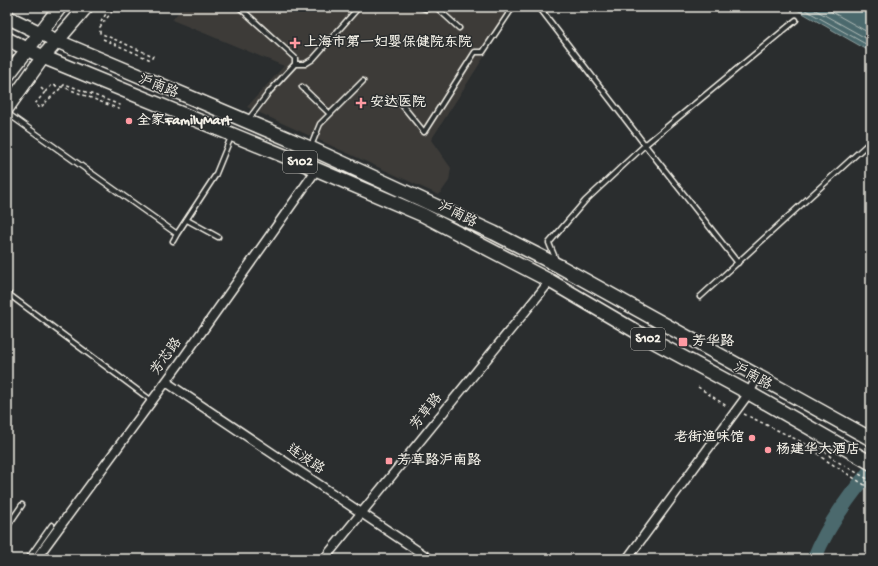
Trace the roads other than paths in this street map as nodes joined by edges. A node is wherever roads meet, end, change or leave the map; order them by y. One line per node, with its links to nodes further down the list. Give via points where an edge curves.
1 (60, 7): 13 (main road)
2 (86, 7): 15 (main road)
3 (239, 7): 18 (lane, via 295,58)
4 (360, 7): 18 (lane, via 313,59 305,64)
5 (420, 7): 6 (lane)
6 (432, 7)
7 (436, 7): 12 (lane)
8 (513, 7): 22 (lane, via 483,52 475,52 424,132)
9 (539, 7): 29 (lane)
10 (7, 17): 13 (main road, 沪南路 / S102)
11 (796, 20): 29 (lane)
12 (459, 28)
13 (39, 33): 15 (main road, 沪南路 / S102); 16 (main road)
14 (7, 40): 16 (main road, 沪南路 / S102)
15 (57, 41): 17 (main road); 26 (main road, 沪南路 / S102)
16 (26, 50): 17 (main road, 沪南路 / S102); 19 (main road)
17 (43, 57): 23 (main road); 27 (main road, 沪南路 / S102)
18 (295, 64): 26 (lane, via 270,91)
19 (7, 76)
20 (363, 81): 25 (lane)
21 (302, 87): 25 (lane)
22 (398, 100)
23 (7, 108)
24 (7, 113): 33 (lane)
25 (330, 114): 30 (lane, via 317,129)
26 (247, 122): 30 (main road, 沪南路 / S102)
27 (232, 135): 31 (main road, 沪南路 / S102); 32 (lane, via 215,176)
28 (871, 141): 36 (lane)
29 (645, 145): 36 (lane); 37 (lane, via 585,201 549,243)
30 (310, 148): 37 (main road, 沪南路 / S102)
31 (317, 169): 38 (main road, 沪南路 / S102, via 422,215); 42 (street, 芳芯路)
32 (187, 220): 33 (lane); 34 (lane)
33 (177, 234): 35 (lane)
34 (218, 237)
35 (172, 241)
36 (738, 263): 40 (lane)
37 (559, 266): 41 (main road, 沪南路 / S102)
38 (550, 281): 43 (main road, 沪南路 / S102); 48 (street, 芳草路)
39 (7, 293): 44 (lane)
40 (700, 297)
41 (758, 376): 43 (street); 45 (main road, 沪南路 / S102)
42 (166, 382): 44 (street, 芳芯路); 48 (street, 连波路)
43 (749, 393): 46 (main road, 沪南路 / S102); 55 (street)
44 (152, 401): 52 (street, 芳芯路)
45 (871, 439)
46 (868, 461)
47 (22, 505): 50 (lane)
48 (361, 512): 53 (street, 芳草路); 54 (street, 连波路)
49 (52, 525): 51 (lane)
50 (7, 527)
51 (28, 559)
52 (36, 559)
53 (324, 559)
54 (430, 559)
55 (627, 559)

